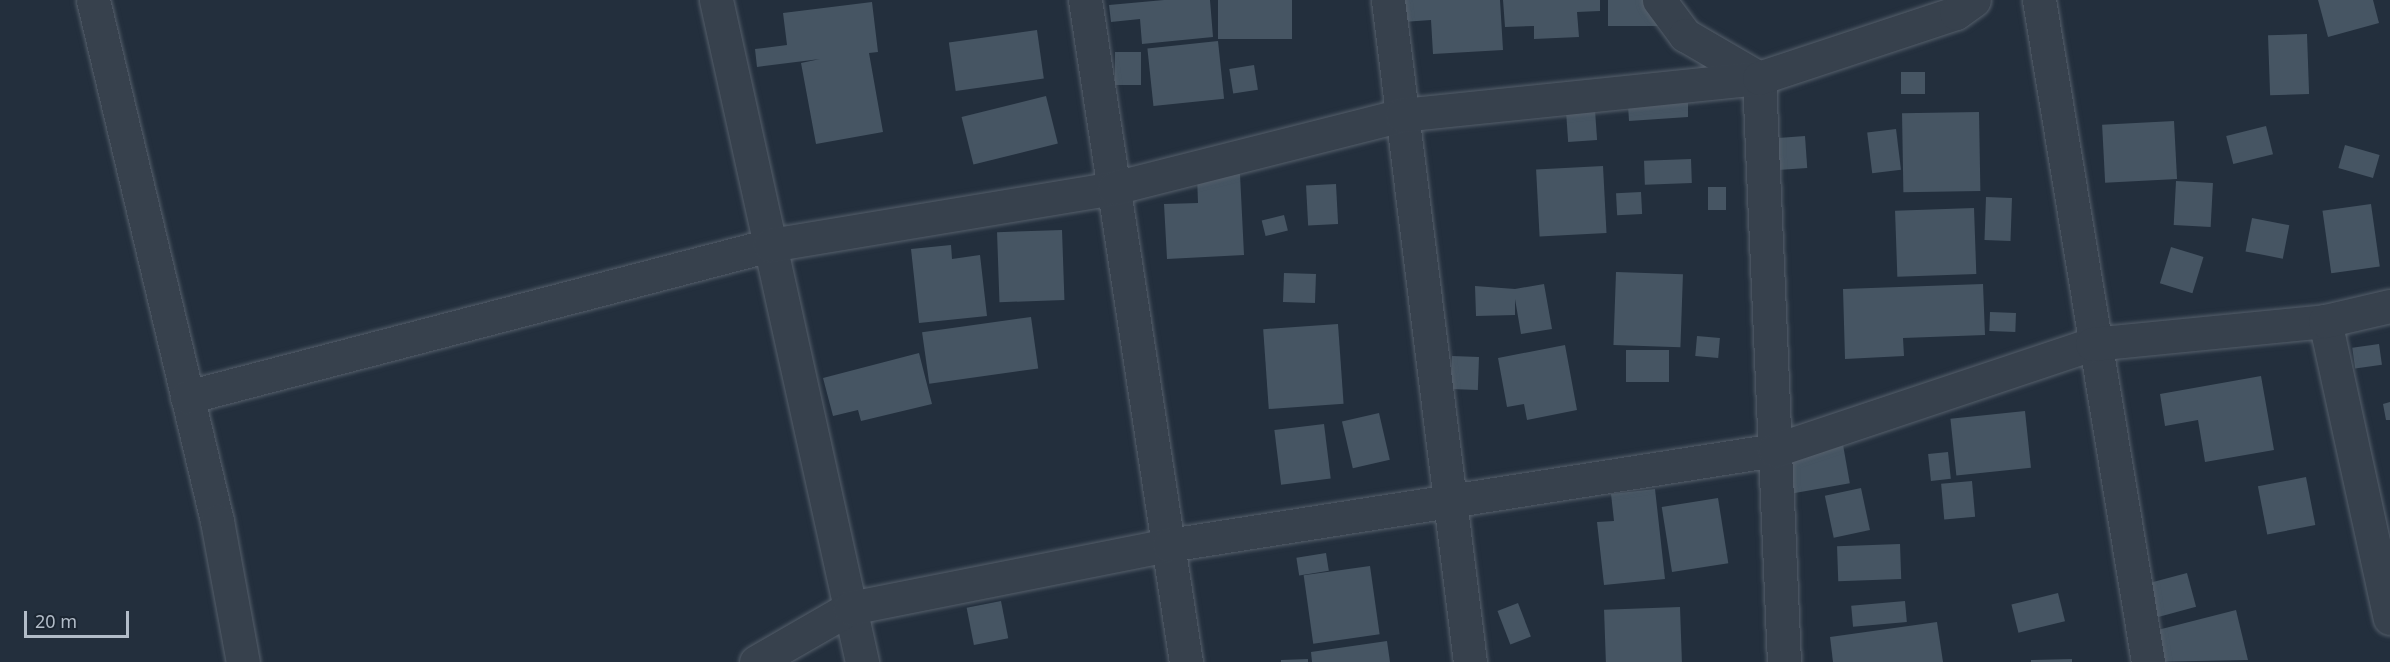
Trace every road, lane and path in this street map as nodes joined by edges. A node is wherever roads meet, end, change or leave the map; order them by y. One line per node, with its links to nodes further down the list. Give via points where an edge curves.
1 (93, 0): 15 (street)
2 (717, 0): 11 (street)
3 (1085, 0): 10 (street)
4 (1388, 0): 9 (street)
5 (1659, 0): 8 (street, via 1685,35)
6 (1974, 0): 8 (street, via 1956,14)
7 (2039, 0): 14 (street)
8 (1759, 78): 9 (street); 16 (street)
9 (1402, 115): 10 (street); 17 (street)
10 (1114, 188): 11 (street); 18 (street)
11 (770, 245): 15 (street); 19 (street)
12 (2390, 306): 13 (street)
13 (2325, 321): 14 (street); 20 (street)
14 (2092, 344): 16 (street); 27 (street)
15 (187, 397): 21 (street)
16 (1775, 450): 17 (street); 26 (street)
17 (1449, 500): 18 (street); 25 (street)
18 (1169, 546): 19 (street); 24 (street)
19 (850, 608): 22 (street); 23 (street)
20 (2390, 618)
21 (243, 662)
22 (756, 662)
23 (862, 662)
24 (1186, 662)
25 (1470, 662)
26 (1784, 662)
27 (2148, 662)

